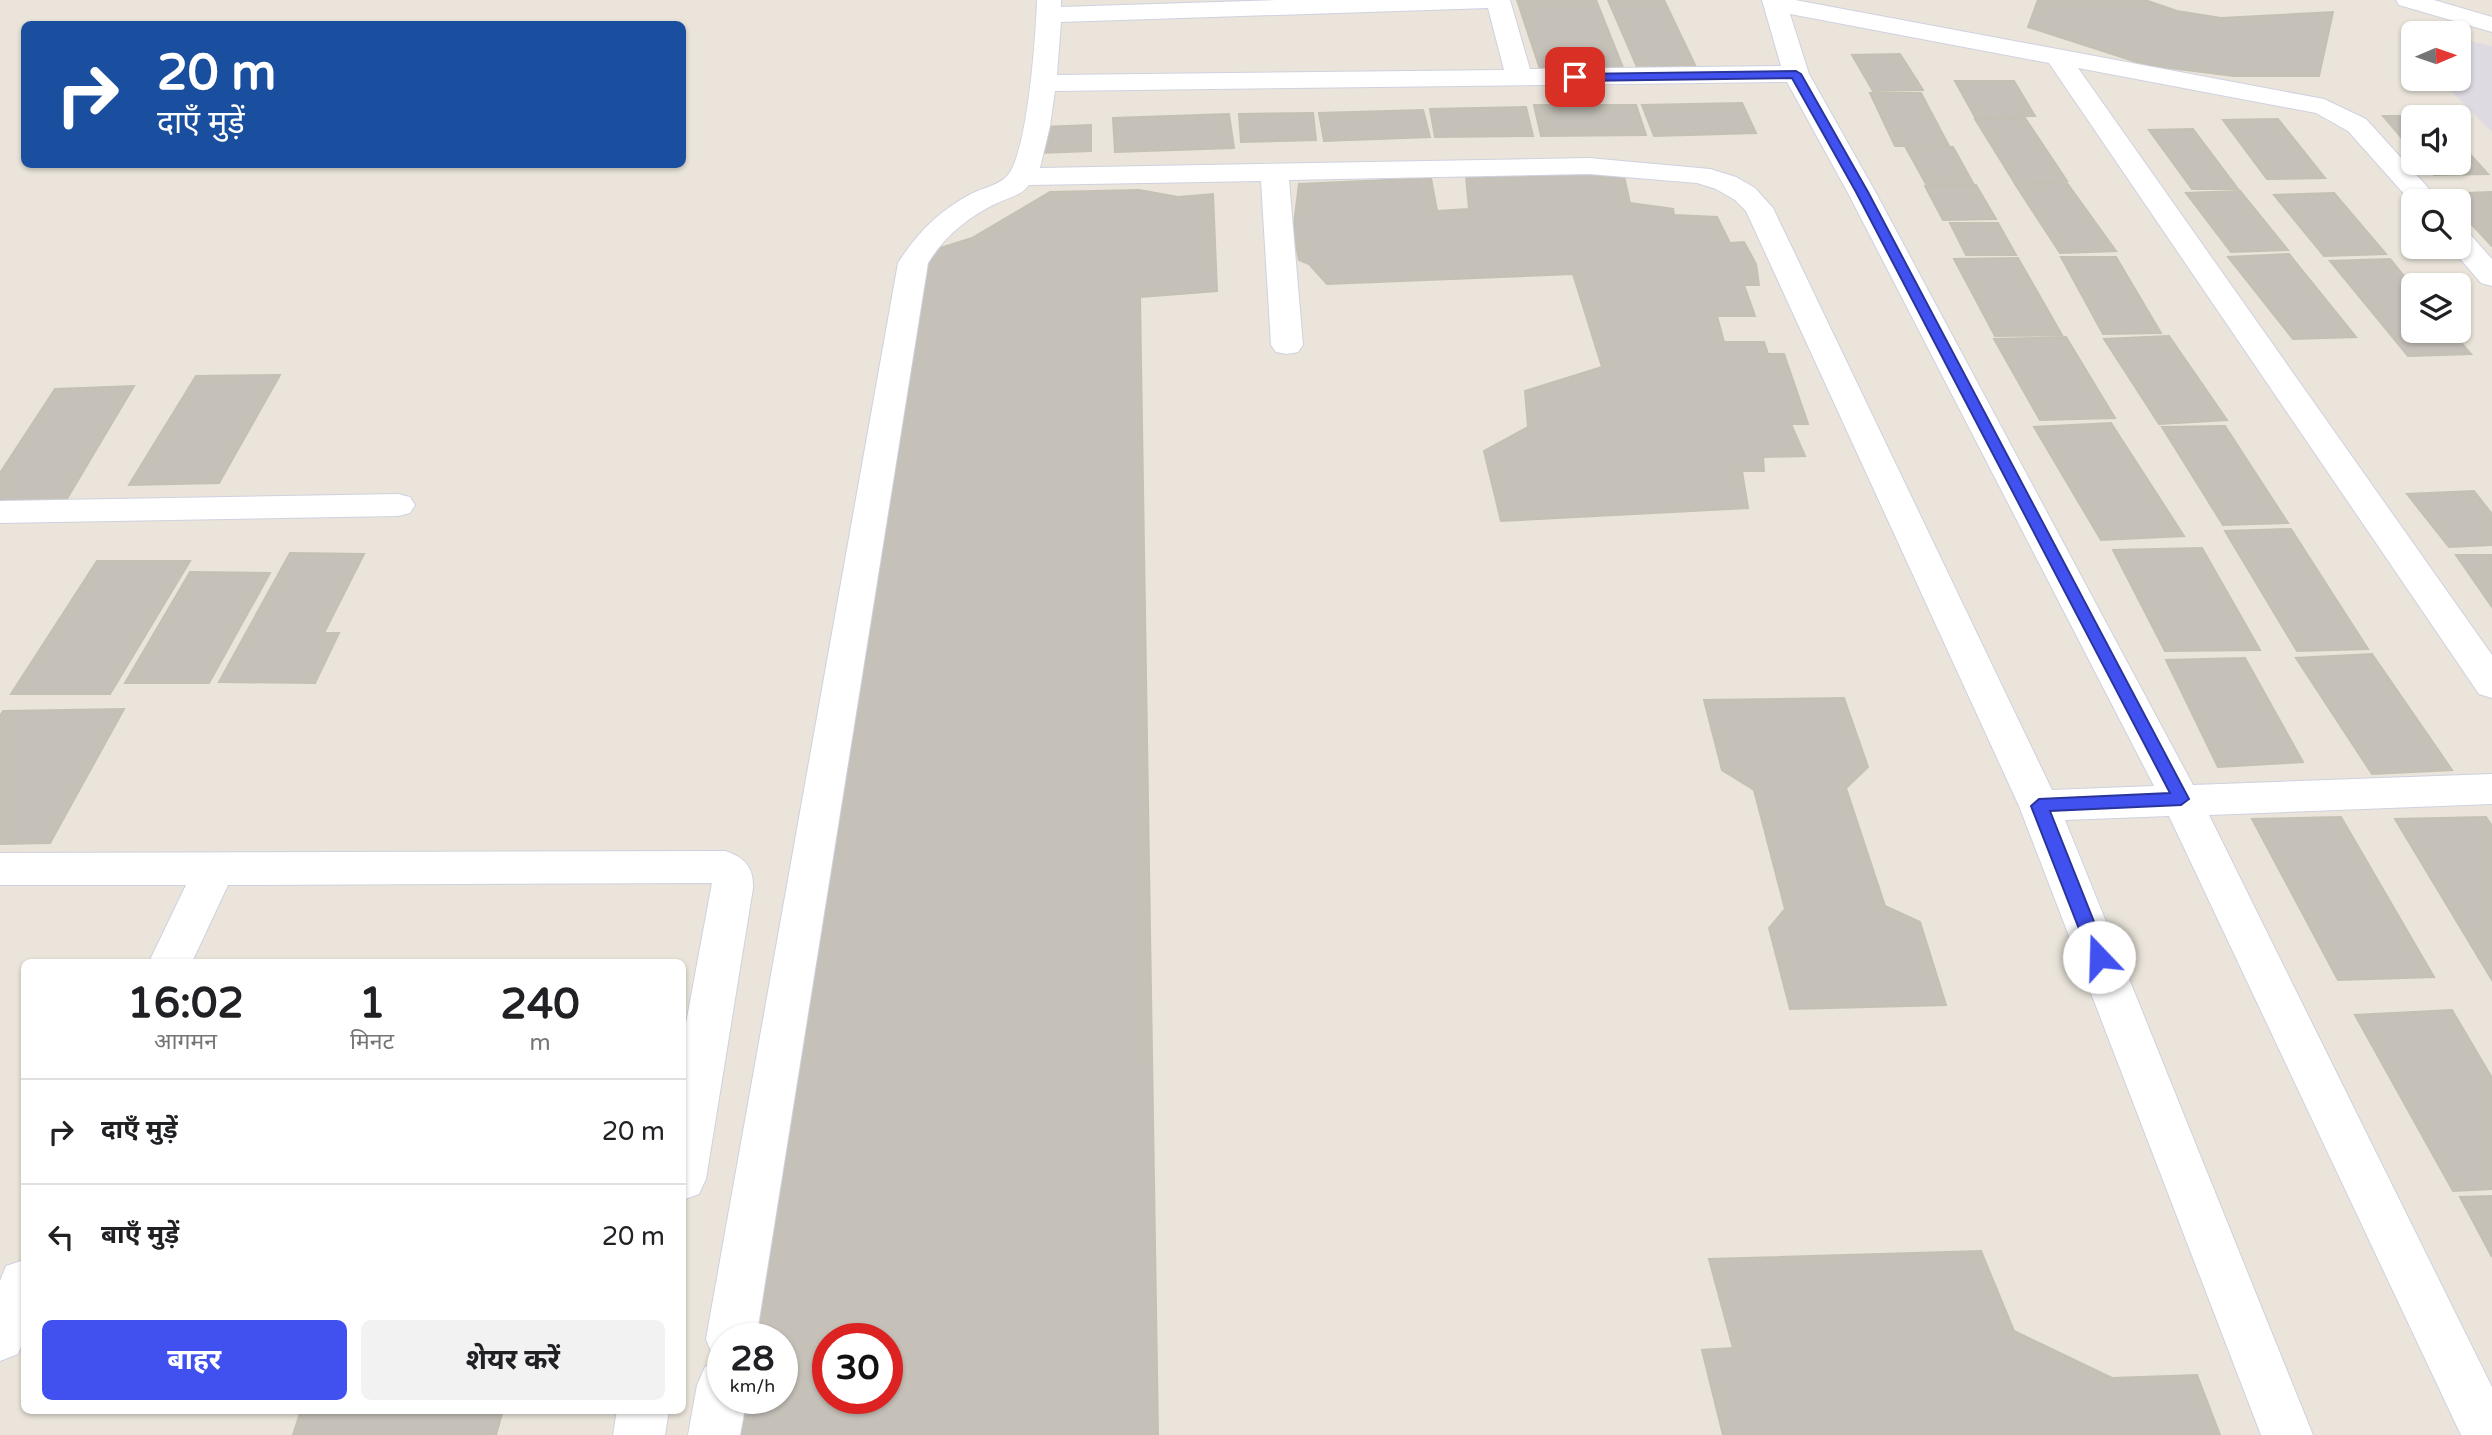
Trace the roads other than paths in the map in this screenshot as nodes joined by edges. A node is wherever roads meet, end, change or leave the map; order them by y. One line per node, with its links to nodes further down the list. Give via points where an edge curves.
1 (1497, 0): 4 (street); 8 (street)
2 (2408, 0): 5 (street)
3 (1777, 1): 6 (street); 7 (street)
4 (1049, 8): 9 (street)
5 (2492, 25)
6 (2056, 55): 12 (street, via 2324,107 2357,125); 18 (street)
7 (1796, 74): 8 (street); 20 (street)
8 (1520, 78): 9 (street)
9 (1044, 83): 11 (street)
10 (1274, 172): 11 (street); 15 (street); 21 (street, via 1589,166 1700,175 1745,194 1759,208)
11 (1023, 177): 27 (street, via 957,214 929,239 913,263)
12 (2415, 189)
13 (2471, 253): 14 (street)
14 (2492, 277)
15 (1287, 345)
16 (398, 505): 17 (street)
17 (0, 512)
18 (2492, 684)
19 (2492, 789): 20 (street)
20 (2181, 799): 21 (street); 34 (street)
21 (2039, 806): 33 (street)
22 (0, 869): 23 (street)
23 (214, 869): 24 (street); 25 (street, via 725,867 733,876 732,888)
24 (172, 959)
25 (686, 1156)
26 (21, 1290): 28 (street)
27 (734, 1323)
28 (0, 1337)
29 (642, 1414): 31 (street)
30 (718, 1414): 32 (street)
31 (639, 1435)
32 (714, 1435)
33 (2287, 1435)
34 (2488, 1435)

